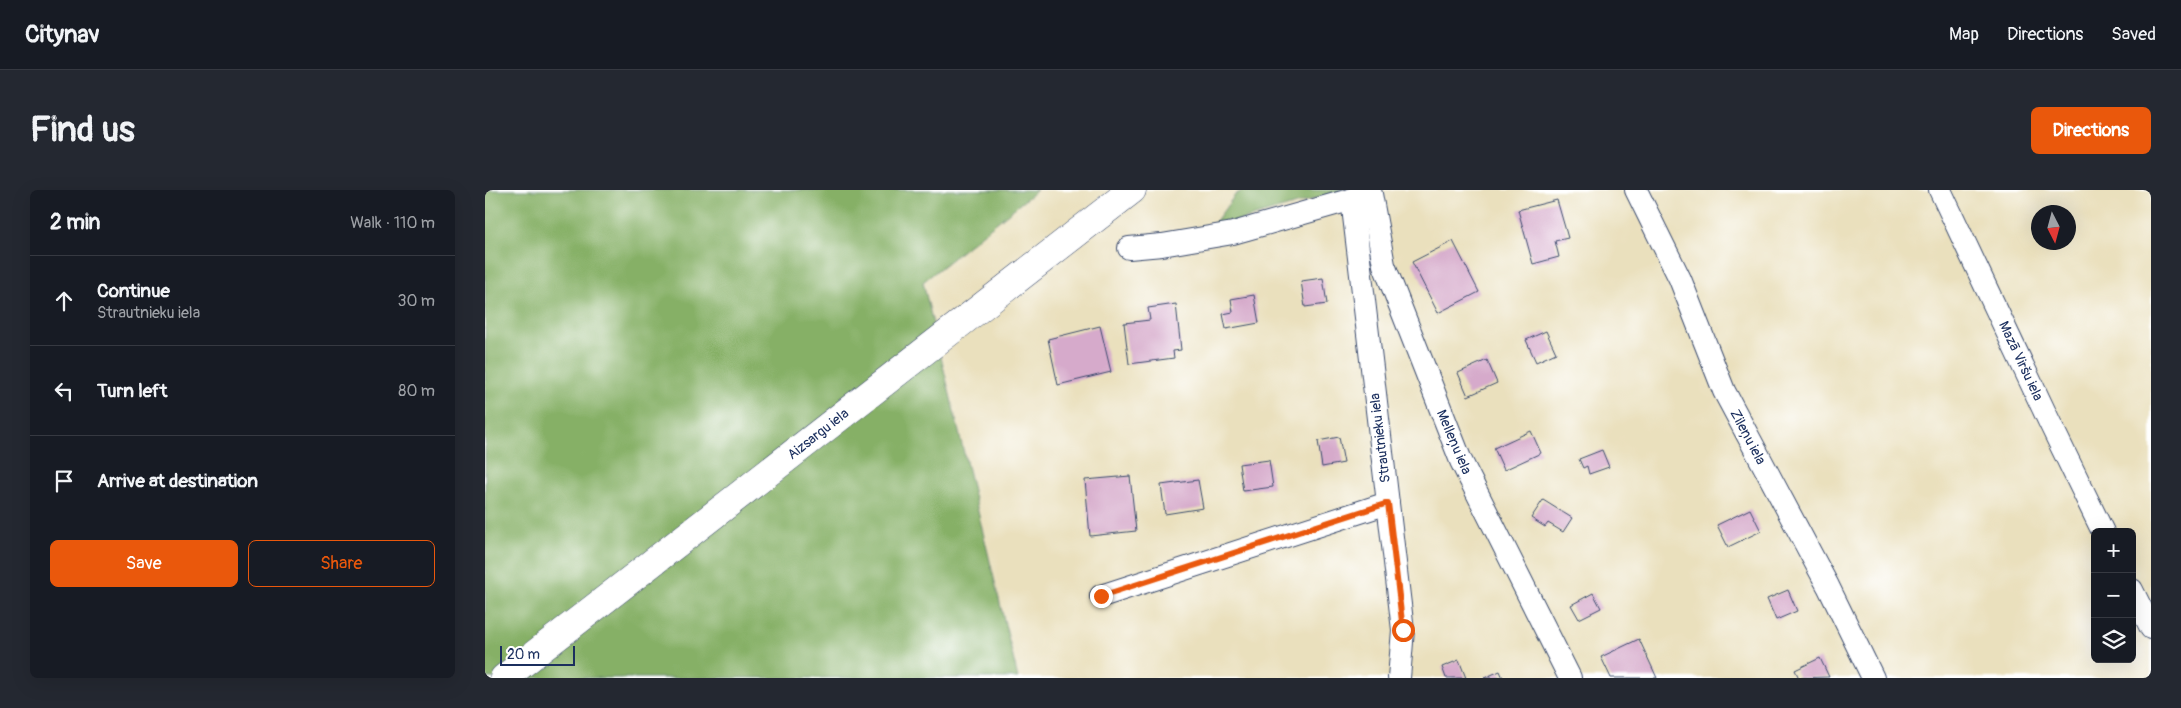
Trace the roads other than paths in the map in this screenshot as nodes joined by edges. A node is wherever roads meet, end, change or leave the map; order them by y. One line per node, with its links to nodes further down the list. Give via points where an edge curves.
1 (1132, 190): 11 (highway, Aizsargu iela)
2 (1636, 190): 14 (street, Zileņu iela, via 1680,279 1724,391)
3 (1940, 190): 7 (street, Mazā Viršu iela)
4 (1369, 194): 5 (street, via 1233,233); 6 (street, Strautnieku iela); 13 (street, Melleņu iela, via 1384,265 1461,461)
5 (1129, 248)
6 (1388, 503): 8 (street); 12 (street, Strautnieku iela, via 1403,630)
7 (2101, 528)
8 (1101, 596)
9 (2136, 598): 10 (street)
10 (2151, 628)
11 (504, 678)
12 (1399, 678)
13 (1570, 678)
14 (1873, 678)

